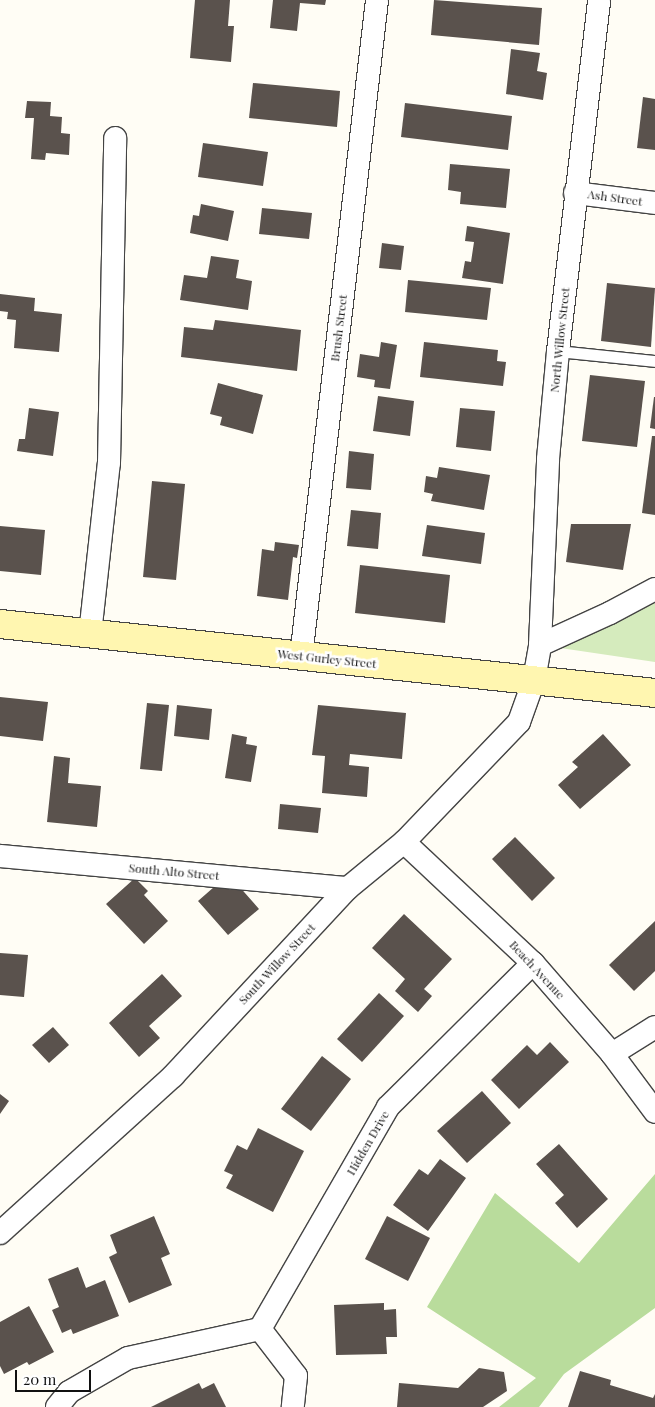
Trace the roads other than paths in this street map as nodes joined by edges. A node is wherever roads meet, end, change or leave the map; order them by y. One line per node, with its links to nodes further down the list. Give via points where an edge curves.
1 (377, 0): 12 (street, Brush Street)
2 (599, 0): 4 (street, North Willow Street)
3 (115, 138): 10 (street, via 109,463)
4 (575, 192): 5 (street, Ash Street); 6 (street, North Willow Street)
5 (655, 203)
6 (558, 351): 7 (lane); 11 (street, North Willow Street, via 548,459)
7 (655, 361)
8 (655, 589): 11 (street)
9 (0, 624): 10 (main road, West Gurley Street)
10 (90, 634): 12 (main road, West Gurley Street)
11 (540, 645): 13 (street, North Willow Street)
12 (301, 657): 13 (main road, West Gurley Street)
13 (534, 680): 14 (main road, West Gurley Street); 15 (street, South Willow Street, via 520,722)
14 (655, 693)
15 (404, 842): 17 (street, South Willow Street); 18 (street, Beach Avenue)
16 (0, 856): 17 (street, South Alto Street)
17 (348, 888): 22 (street, South Willow Street, via 173,1076)
18 (532, 963): 20 (street, Beach Avenue); 23 (street, Hidden Drive, via 388,1107)
19 (655, 1028): 20 (street)
20 (612, 1054): 21 (street, Beach Avenue)
21 (655, 1112)
22 (0, 1233)
23 (260, 1329): 24 (street, via 128,1358 69,1392); 25 (street, via 296,1376)
24 (57, 1407)
25 (293, 1407)

